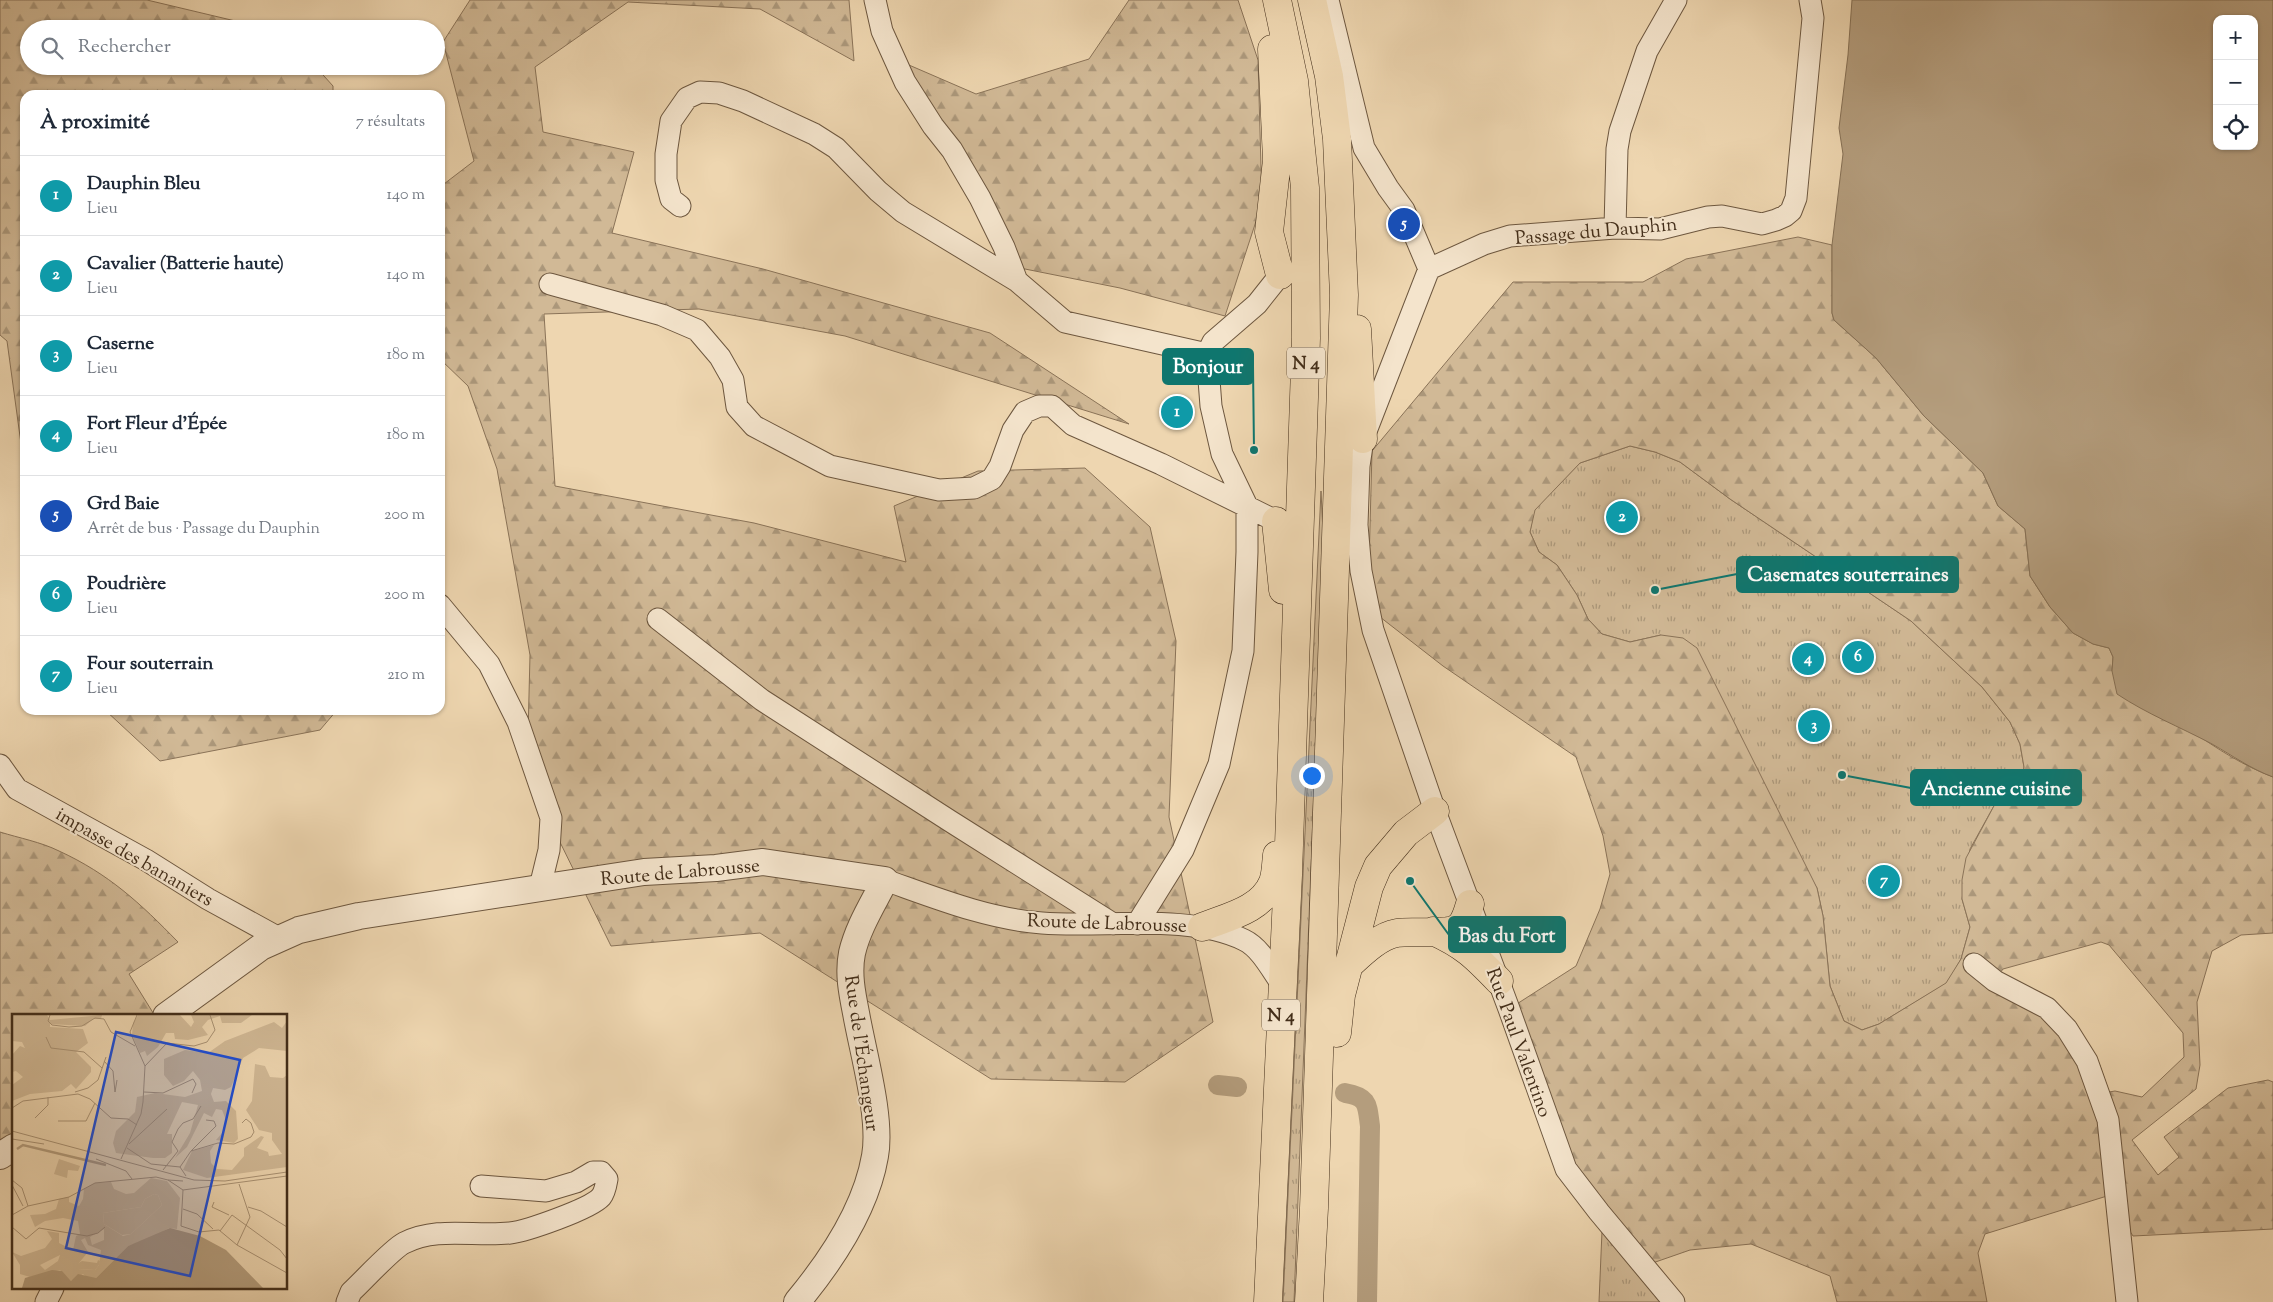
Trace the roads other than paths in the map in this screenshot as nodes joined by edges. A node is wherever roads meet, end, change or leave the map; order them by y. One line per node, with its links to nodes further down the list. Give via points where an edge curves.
1 (875, 0): 12 (street, via 882,32 905,82 952,150 980,198 1004,247)
2 (1269, 0): 11 (highway, via 1277,160 1269,232)
3 (1277, 0): 21 (highway, N 4, via 1294,81 1305,188 1306,338)
4 (1312, 0): 14 (highway, N 4, via 1329,76 1337,139)
5 (1328, 0): 10 (street, via 1364,148 1404,210)
6 (1676, 0): 9 (street, via 1647,51 1620,131)
7 (1810, 0): 9 (street, Passage du Dauphin, via 1813,18 1796,198 1791,210 1762,224 1722,216 1660,229)
8 (680, 206): 12 (street, via 671,199 666,180 671,121 687,98 700,92 719,93 814,134 836,148 903,212)
9 (1615, 228): 10 (street, Passage du Dauphin, via 1510,236)
10 (1429, 269): 16 (street, Rue Paul Valentino)
11 (1280, 275): 15 (street, via 1257,304 1213,342)
12 (1016, 281): 15 (street, via 1066,322)
13 (550, 284): 17 (street, via 662,315 697,330 720,357 733,380 737,407 754,426 830,466 939,490 974,488 992,479 1012,430 1025,412 1039,406 1052,406 1074,425)
14 (1344, 295): 16 (highway, via 1357,323); 41 (highway, N 4)
15 (1207, 354): 17 (street, via 1211,406 1222,454)
16 (1363, 439): 24 (street, Rue Paul Valentino, via 1358,525 1361,571 1373,630)
17 (1246, 506): 18 (street); 29 (street, via 1244,651 1218,764 1184,850)
18 (1276, 521): 21 (highway)
19 (445, 611): 26 (street, via 489,664 518,722 551,818 549,850)
20 (658, 619): 28 (street, via 762,700)
21 (1293, 729): 23 (highway, N 4)
22 (0, 765): 32 (street, impasse des bananiers, via 17,789)
23 (1291, 798): 30 (highway, via 1277,847 1273,882 1251,907); 36 (highway, N 4)
24 (1435, 811): 27 (street, Rue Paul Valentino); 34 (highway, via 1406,833 1378,866 1369,887)
25 (885, 880): 26 (street, Route de Labrousse, via 763,862 644,872); 28 (street, Route de Labrousse, via 971,910 1041,923); 45 (street, Rue de l'Échangeur, via 857,935 850,983 875,1111 875,1155 862,1200 844,1236)
26 (540, 887): 32 (street, Route de Labrousse, via 359,916)
27 (1470, 904): 31 (highway, via 1460,926 1448,932); 35 (street, Rue Paul Valentino)
28 (1113, 924): 29 (street, Route de Labrousse)
29 (1137, 924): 30 (street, Route de Labrousse)
30 (1202, 927): 36 (street, Route de Labrousse, via 1245,940 1259,952)
31 (1433, 931): 34 (highway, via 1395,933 1368,947); 35 (highway, via 1458,943)
32 (278, 938): 37 (street, Route de Labrousse)
33 (1974, 964): 49 (street, via 1995,981 2047,1008 2067,1029 2087,1061 2108,1120)
34 (1349, 966): 41 (highway, via 1341,995)
35 (1498, 981): 48 (street, Rue Paul Valentino, via 1566,1169)
36 (1282, 986): 46 (highway, N 4)
37 (169, 1014)
38 (12, 1148): 39 (street)
39 (0, 1156)
40 (481, 1186): 44 (street, via 546,1191 576,1182 593,1172 602,1172 607,1179 601,1197 575,1212 535,1226 511,1233 439,1233 404,1243 351,1292)
41 (1314, 1208): 47 (highway, N 4)
42 (52, 1290): 43 (street)
43 (46, 1302)
44 (347, 1302)
45 (797, 1302)
46 (1268, 1302)
47 (1310, 1302)
48 (1674, 1302)
49 (2127, 1302)

